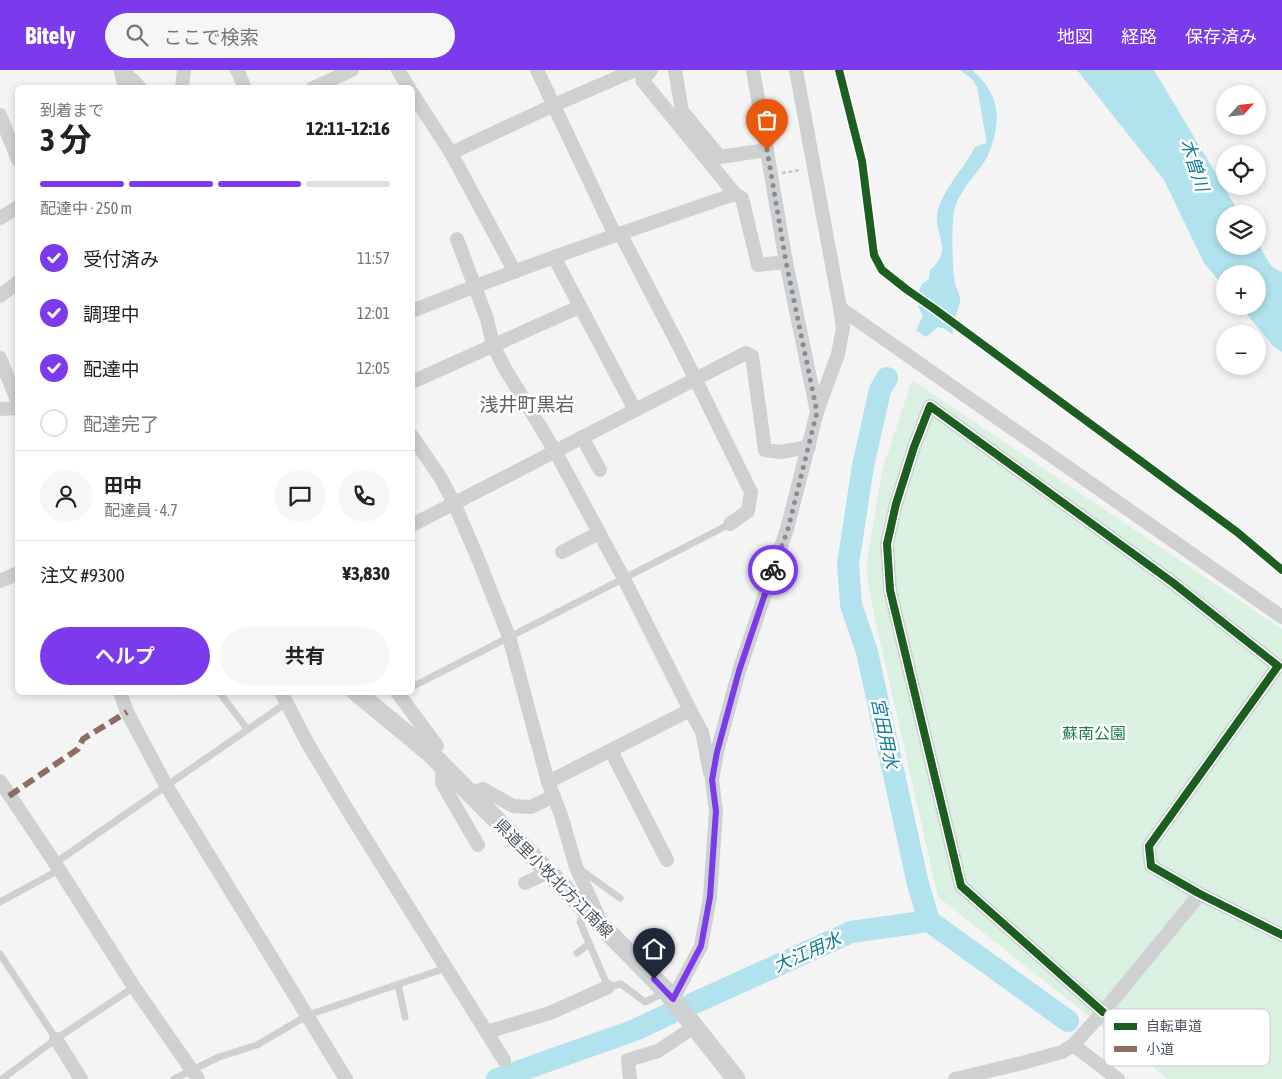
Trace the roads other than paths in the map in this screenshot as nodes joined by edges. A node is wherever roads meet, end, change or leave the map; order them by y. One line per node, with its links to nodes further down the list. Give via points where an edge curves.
1 (184, 70): 13 (street)
2 (237, 70): 14 (street)
3 (352, 70): 15 (street)
4 (398, 70): 16 (street)
5 (537, 70): 17 (street)
6 (635, 70): 17 (street)
7 (651, 70): 25 (street, via 642,80)
8 (675, 70): 20 (street, via 682,111 720,157)
9 (753, 70): 20 (street)
10 (796, 70): 37 (street)
11 (125, 77): 12 (street)
12 (137, 85)
13 (182, 85)
14 (244, 85)
15 (320, 85)
16 (407, 85)
17 (554, 105): 23 (street); 28 (street)
18 (417, 109): 23 (street)
19 (0, 115): 22 (street)
20 (767, 150): 31 (street)
21 (0, 152): 24 (street)
22 (15, 152)
23 (451, 153): 32 (street)
24 (15, 156)
25 (735, 194): 28 (street); 31 (street, via 742,198 758,265)
26 (15, 209): 27 (street)
27 (0, 218)
28 (618, 234): 30 (street); 41 (street)
29 (457, 240): 34 (street)
30 (554, 257): 32 (street); 36 (street)
31 (786, 262): 47 (street)
32 (515, 272): 34 (street)
33 (15, 284): 35 (street)
34 (474, 286): 38 (street); 39 (street, via 487,319)
35 (0, 296)
36 (579, 307): 39 (street); 46 (street)
37 (840, 308): 47 (street, via 843,328 838,354); 61 (street)
38 (415, 310)
39 (492, 345): 42 (street); 51 (street)
40 (0, 358): 43 (street)
41 (695, 379): 46 (street); 50 (street, via 746,353 752,356 765,450 780,452); 55 (street, via 751,492 748,511)
42 (415, 381)
43 (15, 396)
44 (15, 408): 45 (street)
45 (0, 409)
46 (635, 410): 48 (street)
47 (817, 412): 50 (street)
48 (582, 437): 51 (street); 52 (street)
49 (415, 440): 53 (street)
50 (809, 447): 73 (street, via 788,529 739,671)
51 (555, 451): 53 (street); 56 (street)
52 (600, 470)
53 (454, 503): 54 (street); 62 (street)
54 (415, 523)
55 (730, 524): 60 (lane)
56 (599, 533): 57 (street); 60 (street)
57 (562, 552)
58 (15, 575): 59 (street)
59 (1, 578)
60 (623, 578): 62 (lane); 69 (street)
61 (1282, 618)
62 (509, 637): 63 (lane); 75 (street)
63 (415, 685)
64 (121, 695): 76 (street)
65 (221, 695): 70 (lane)
66 (360, 695): 72 (main road, 県道里小牧北方江南線)
67 (400, 695): 72 (street, via 437,746)
68 (283, 698): 70 (lane); 94 (street, via 336,791)
69 (690, 710): 71 (street); 73 (street, via 702,732)
70 (248, 730): 76 (lane)
71 (611, 751): 75 (street); 80 (street)
72 (436, 759): 77 (main road, 県道里小牧北方江南線); 79 (street, via 442,783)
73 (712, 780): 98 (street, via 716,811 710,897 701,946)
74 (0, 781): 81 (street)
75 (548, 782): 78 (street)
76 (166, 787): 81 (lane); 101 (street)
77 (470, 792): 78 (street, via 483,789 514,806 531,807); 83 (main road, 県道里小牧北方江南線)
78 (554, 796): 82 (street)
79 (478, 845)
80 (667, 860)
81 (58, 867): 87 (lane); 96 (street)
82 (576, 867): 86 (lane); 89 (street)
83 (549, 872): 84 (street); 88 (main road, 県道里小牧北方江南線)
84 (525, 883)
85 (1200, 894): 90 (street); 99 (street); 100 (street, via 1151,866 1149,846 1278,666 1172,582 930,406 896,504 887,544 890,590 961,886)
86 (620, 898)
87 (0, 902)
88 (586, 910): 89 (main road, 県道里小牧北方江南線); 91 (lane, via 580,922)
89 (604, 928): 98 (main road, 県道里小牧北方江南線)
90 (1282, 935)
91 (589, 944): 92 (lane); 97 (lane)
92 (577, 953)
93 (0, 954): 105 (lane)
94 (446, 968): 95 (lane); 104 (street)
95 (398, 984): 101 (lane); 102 (lane)
96 (134, 987): 105 (lane); 108 (street)
97 (608, 987): 98 (lane, via 621,984 645,1002); 104 (street, via 550,1013)
98 (670, 996): 103 (main road, 県道里小牧北方江南線)
99 (1105, 1009)
100 (1103, 1012): 106 (street)
101 (308, 1015): 108 (lane, via 257,1046 219,1057); 112 (street)
102 (405, 1017)
103 (694, 1027): 113 (street, via 658,1051 628,1060); 114 (main road, 県道里小牧北方江南線)
104 (487, 1032): 107 (street)
105 (56, 1039): 109 (lane); 110 (street)
106 (1073, 1045): 115 (street, via 1062,1052); 116 (street)
107 (504, 1060)
108 (194, 1074): 111 (lane)
109 (2, 1079)
110 (81, 1079)
111 (174, 1079)
112 (346, 1079)
113 (630, 1079)
114 (736, 1079)
115 (955, 1079)
116 (1118, 1079)

